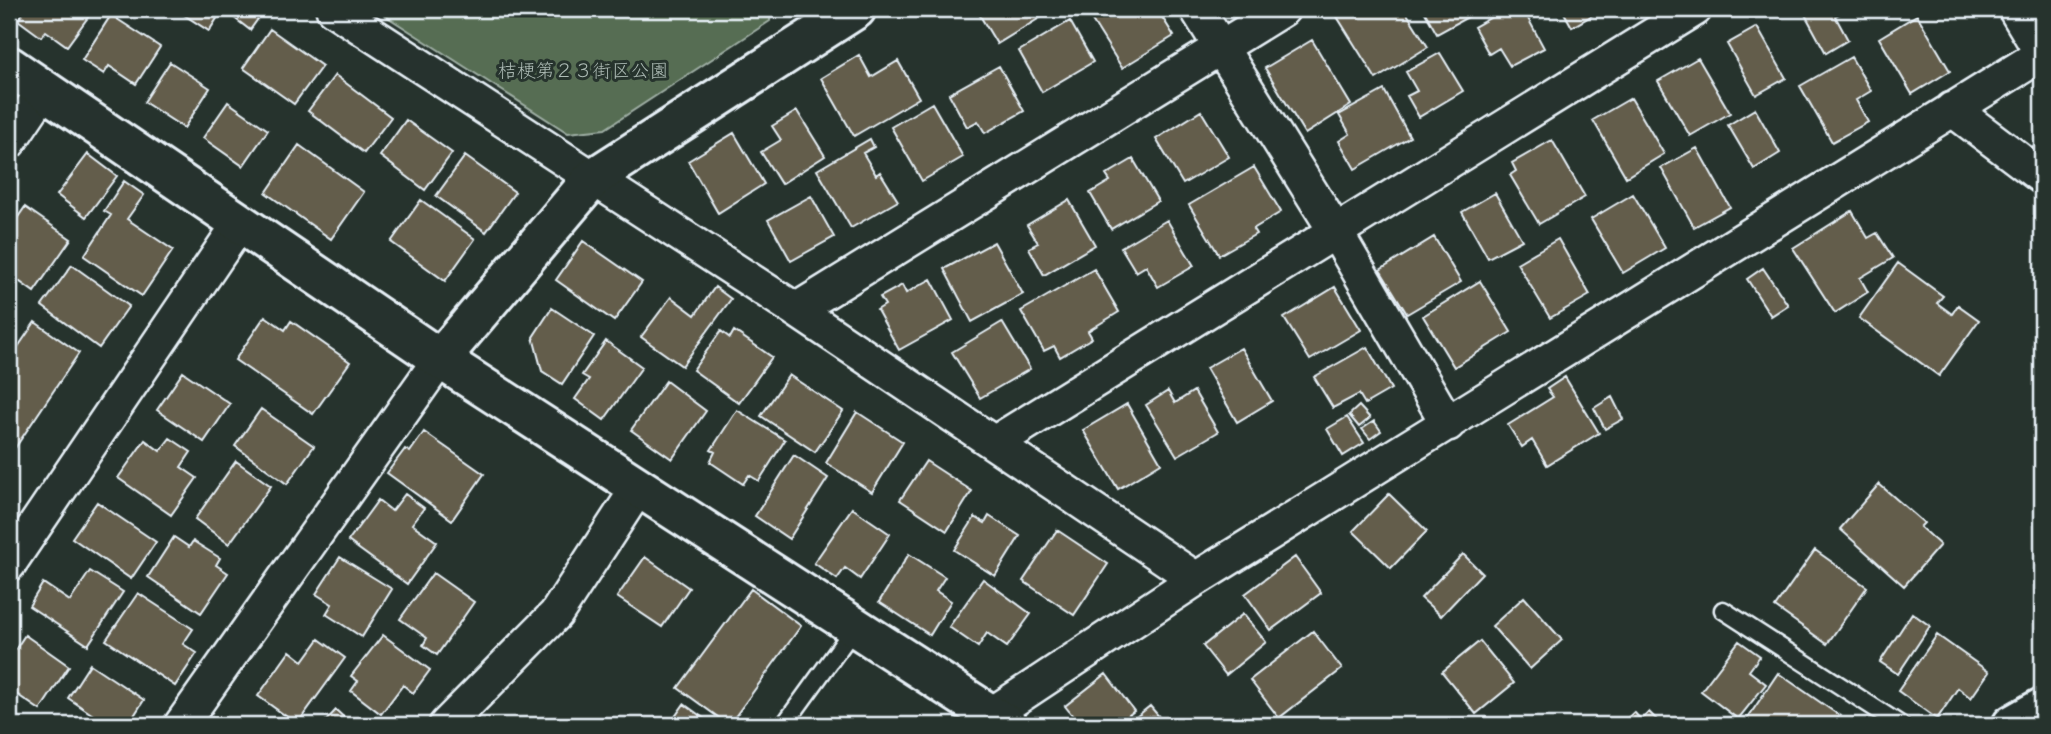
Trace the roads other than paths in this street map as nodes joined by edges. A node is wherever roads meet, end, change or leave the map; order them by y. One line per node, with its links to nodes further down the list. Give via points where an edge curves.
1 (333, 9): 13 (street)
2 (1197, 9): 7 (street)
3 (1283, 9): 7 (street)
4 (1695, 9): 15 (street)
5 (2015, 9): 10 (street, via 2042,54)
6 (844, 12): 13 (street)
7 (1220, 47): 15 (street); 16 (street)
8 (9, 66): 9 (street)
9 (44, 90): 11 (street); 14 (street)
10 (1952, 108): 12 (street); 18 (street)
11 (9, 142)
12 (2042, 177)
13 (593, 178): 16 (street); 17 (street)
14 (240, 223): 17 (street); 21 (street)
15 (1334, 229): 18 (street); 19 (street)
16 (796, 310): 19 (street)
17 (440, 359): 20 (street); 27 (street)
18 (1448, 424): 22 (street)
19 (996, 442): 22 (street)
20 (638, 488): 24 (street); 28 (street, via 556,614)
21 (9, 564)
22 (1196, 579): 26 (street)
23 (1723, 610): 30 (lane)
24 (855, 627): 26 (street); 29 (lane)
25 (2042, 708): 31 (street)
26 (999, 720)
27 (181, 725)
28 (446, 725)
29 (784, 725)
30 (1901, 725)
31 (2012, 725)

